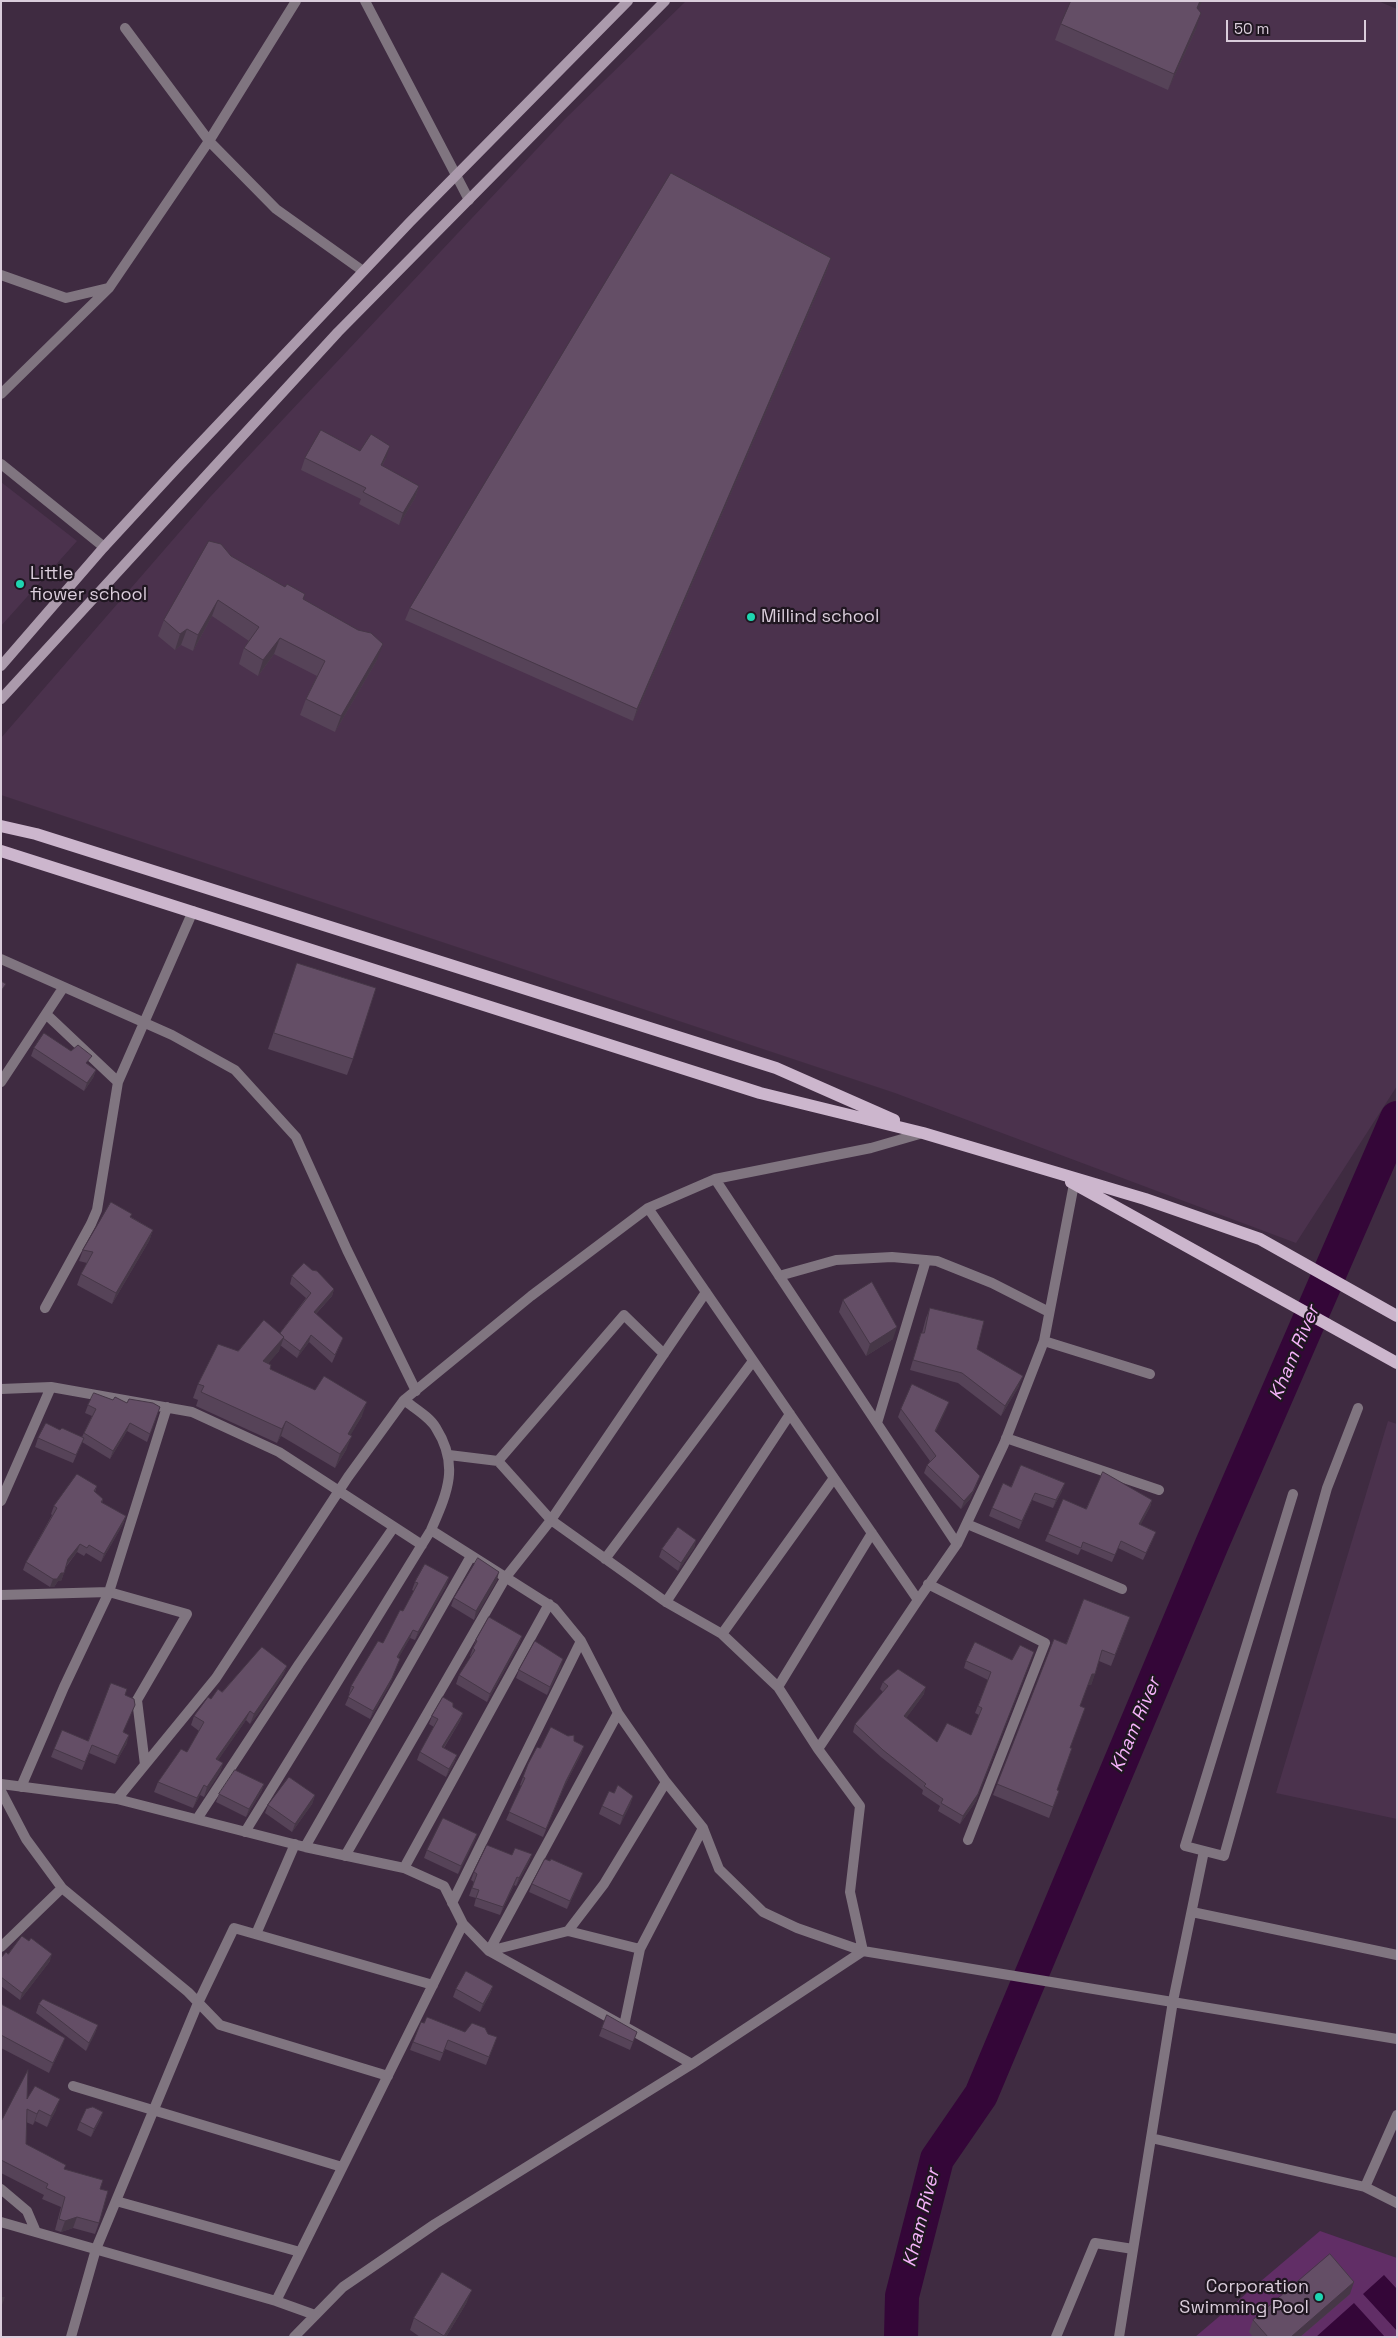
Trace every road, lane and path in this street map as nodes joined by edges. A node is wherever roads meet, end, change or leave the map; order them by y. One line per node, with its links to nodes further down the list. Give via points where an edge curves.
1 (296, 1): 6 (street)
2 (365, 1): 7 (street)
3 (628, 1): 7 (street)
4 (666, 1): 8 (street)
5 (125, 28): 6 (street)
6 (209, 140): 9 (street, via 276,209); 11 (street)
7 (456, 175): 8 (street); 9 (street)
8 (469, 200): 16 (street, via 338,332)
9 (363, 271): 14 (street)
10 (1, 275): 11 (street, via 66,298)
11 (109, 288): 12 (street)
12 (1, 394)
13 (1, 464): 14 (street)
14 (104, 547): 15 (street)
15 (1, 666)
16 (1, 699)
17 (1, 826): 26 (main road, via 36,834 776,1068)
18 (1, 851): 19 (main road)
19 (193, 911): 23 (street); 26 (main road, via 760,1093)
20 (1, 959): 21 (street)
21 (63, 988): 22 (street); 23 (street)
22 (46, 1014): 24 (street); 25 (street)
23 (145, 1023): 25 (street); 44 (street, via 234,1070 296,1137)
24 (1, 1082)
25 (118, 1082): 34 (street, via 97,1210)
26 (923, 1133): 27 (main road); 28 (street, via 871,1148)
27 (1046, 1170): 29 (main road); 36 (main road, via 1145,1199 1267,1243)
28 (715, 1179): 30 (street); 32 (street)
29 (1074, 1184): 35 (street); 40 (main road)
30 (648, 1208): 33 (street); 44 (street, via 531,1296)
31 (926, 1260): 32 (street, via 892,1257 836,1260); 35 (street, via 937,1261 992,1283); 49 (street)
32 (779, 1276): 49 (street)
33 (706, 1292): 38 (street); 39 (street)
34 (44, 1308)
35 (1049, 1312): 37 (street)
36 (1393, 1314)
37 (1044, 1342): 41 (street); 50 (street)
38 (664, 1354): 52 (street, via 624,1315); 58 (street)
39 (753, 1361): 48 (street); 66 (street)
40 (1397, 1363)
41 (1150, 1374)
42 (51, 1386): 43 (street); 46 (street); 57 (street)
43 (1, 1389)
44 (416, 1391): 45 (street)
45 (404, 1400): 51 (street, via 436,1426); 55 (street)
46 (167, 1407): 55 (street, via 192,1412 279,1452); 70 (street)
47 (1358, 1408): 91 (street, via 1327,1488 1224,1856)
48 (790, 1414): 53 (street); 73 (street)
49 (877, 1423): 63 (street)
50 (1006, 1438): 54 (street); 59 (street)
51 (448, 1455): 52 (street); 61 (street, via 449,1488)
52 (498, 1461): 58 (street)
53 (834, 1478): 62 (street); 75 (street)
54 (1158, 1490)
55 (338, 1491): 60 (street); 80 (street, via 216,1678)
56 (1293, 1494): 91 (street, via 1185,1846)
57 (1, 1501)
58 (551, 1520): 66 (street); 67 (street)
59 (966, 1524): 63 (street); 69 (street)
60 (394, 1527): 64 (street); 86 (street)
61 (431, 1530): 64 (street); 65 (street)
62 (872, 1533): 72 (street); 77 (street)
63 (957, 1544): 68 (street)
64 (422, 1545): 88 (street)
65 (471, 1556): 67 (street); 90 (street)
66 (605, 1559): 73 (street)
67 (506, 1577): 74 (street); 92 (street)
68 (928, 1584): 72 (street); 89 (street, via 1045,1643)
69 (1122, 1589)
70 (109, 1592): 71 (street); 80 (street, via 187,1614 137,1700); 83 (street)
71 (1, 1595)
72 (918, 1600): 79 (street)
73 (666, 1602): 75 (street)
74 (548, 1604): 76 (street); 93 (street)
75 (722, 1634): 77 (street)
76 (581, 1641): 78 (street); 95 (street)
77 (778, 1687): 79 (street)
78 (618, 1713): 81 (street); 102 (street)
79 (818, 1750): 103 (street, via 860,1806 850,1892)
80 (145, 1765): 85 (street)
81 (666, 1782): 87 (street); 98 (street, via 604,1884)
82 (1, 1784): 83 (street)
83 (21, 1786): 85 (street)
84 (1, 1791): 94 (street, via 26,1839)
85 (117, 1799): 86 (street)
86 (197, 1819): 88 (street)
87 (703, 1828): 101 (street); 103 (street, via 719,1869 763,1912 797,1928)
88 (245, 1832): 90 (street)
89 (968, 1840)
90 (300, 1846): 92 (street); 99 (street)
91 (1204, 1851): 96 (street)
92 (345, 1856): 93 (street)
93 (404, 1868): 95 (street, via 444,1886)
94 (62, 1888): 100 (street); 107 (street)
95 (452, 1903): 97 (street)
96 (1192, 1912): 104 (street); 106 (street)
97 (463, 1924): 102 (street); 105 (street)
98 (568, 1931): 101 (street); 102 (street)
99 (256, 1934): 105 (street); 107 (street, via 234,1928)
100 (1, 1947)
101 (640, 1949): 108 (street)
102 (489, 1951): 108 (street)
103 (863, 1951): 106 (street); 110 (street)
104 (1397, 1955)
105 (433, 1985): 111 (street)
106 (1173, 2001): 109 (street); 115 (street)
107 (198, 2003): 111 (street, via 220,2025); 113 (street)
108 (624, 2026): 110 (street)
109 (1397, 2039)
110 (692, 2064): 127 (street, via 435,2224 343,2287)
111 (388, 2076): 116 (street)
112 (73, 2086): 113 (street)
113 (154, 2110): 116 (street); 119 (street)
114 (1397, 2114): 117 (street)
115 (1151, 2138): 117 (street); 124 (street)
116 (342, 2167): 125 (street)
117 (1365, 2187): 120 (street)
118 (1, 2189): 122 (street, via 27,2211)
119 (116, 2201): 123 (street); 125 (street)
120 (1397, 2203)
121 (1, 2222): 122 (street)
122 (36, 2232): 123 (street)
123 (96, 2249): 126 (street); 128 (street)
124 (1133, 2249): 130 (street, via 1094,2243); 131 (street)
125 (300, 2252): 126 (street)
126 (276, 2301): 127 (street)
127 (315, 2315): 129 (street)
128 (72, 2337)
129 (294, 2337)
130 (1056, 2337)
131 (1119, 2337)

